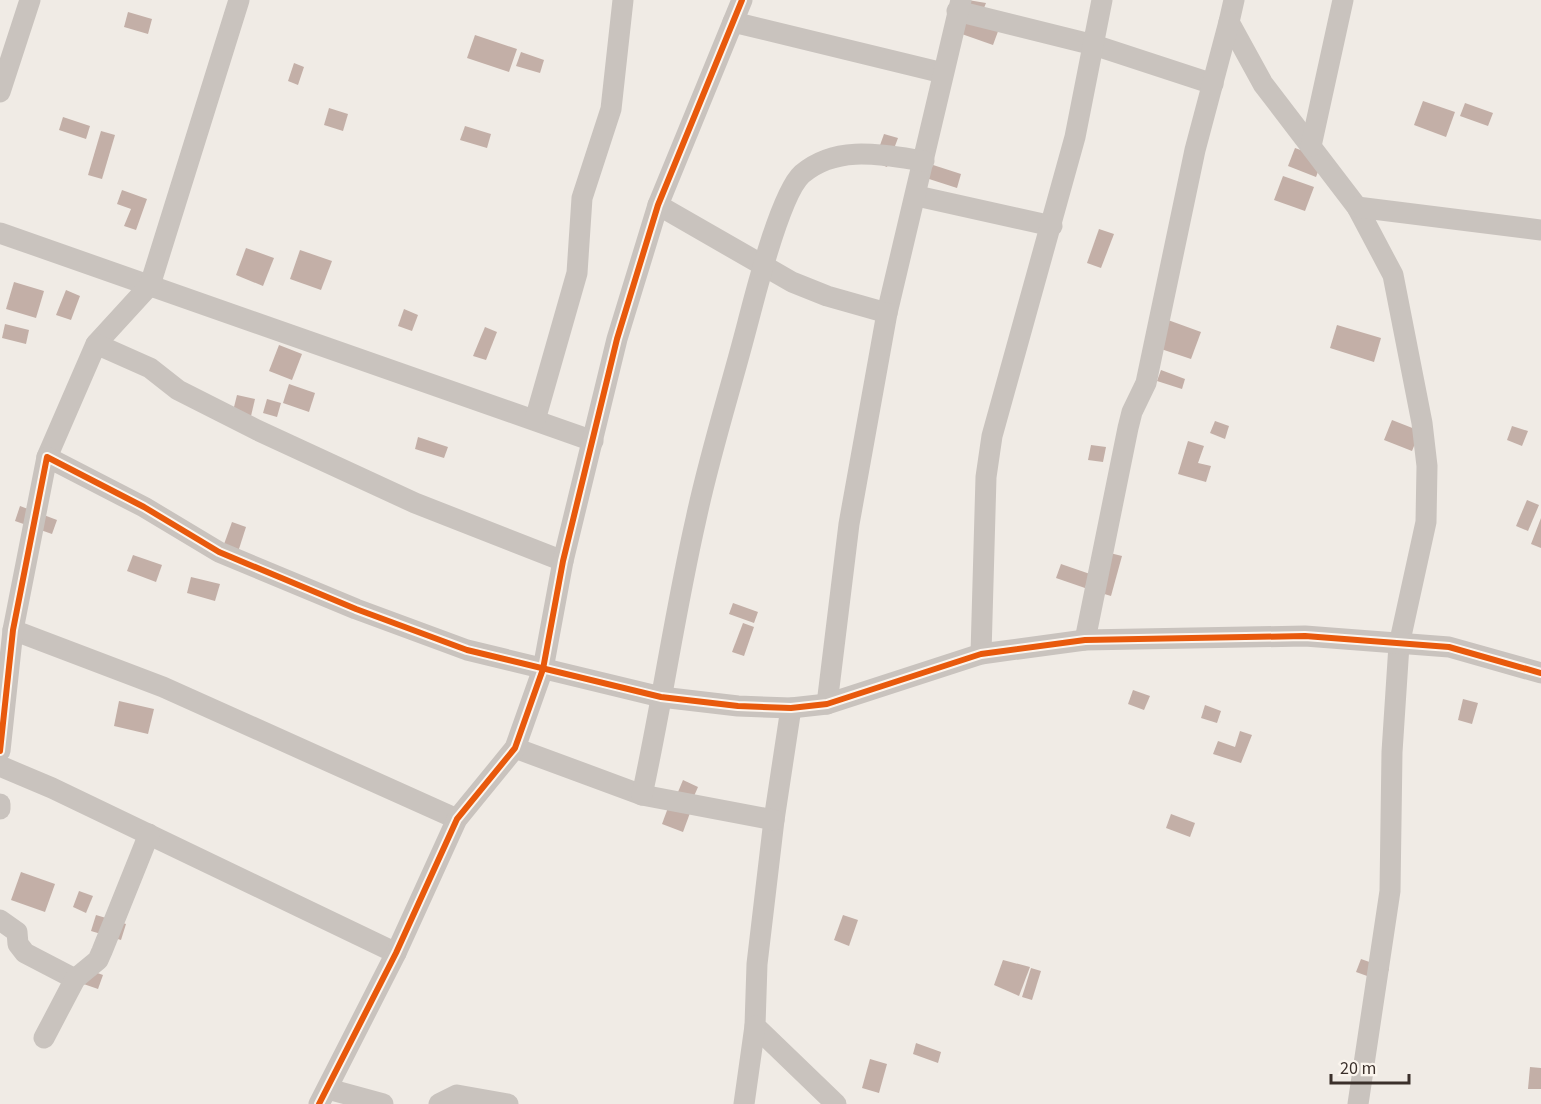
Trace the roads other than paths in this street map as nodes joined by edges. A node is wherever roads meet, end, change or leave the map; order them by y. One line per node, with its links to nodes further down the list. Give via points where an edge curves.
1 (30, 0): 14 (street)
2 (239, 0): 24 (street)
3 (623, 0): 27 (street, via 611,109 582,198 578,273)
4 (742, 0): 9 (street)
5 (1102, 0): 11 (street)
6 (1234, 0): 10 (street)
7 (1343, 0): 15 (street)
8 (959, 5): 11 (street); 12 (street)
9 (734, 22): 12 (street); 18 (street)
10 (1229, 22): 13 (street); 15 (street, via 1263,84)
11 (1094, 45): 13 (street); 20 (street)
12 (943, 73): 16 (street)
13 (1213, 84): 32 (street, via 1195,150 1146,383 1128,428)
14 (0, 92)
15 (1311, 146): 19 (street)
16 (924, 161): 17 (street); 23 (street, via 857,153 803,174 793,185)
17 (916, 196): 20 (street); 25 (street)
18 (658, 205): 23 (street); 28 (street, via 617,339)
19 (1358, 207): 21 (street); 33 (street, via 1393,274 1422,423 1426,522)
20 (1052, 226): 34 (street, via 992,436 986,477)
21 (1541, 230)
22 (0, 232): 24 (street)
23 (763, 265): 25 (street, via 774,274 827,296); 37 (street, via 696,518)
24 (150, 285): 26 (street); 27 (street)
25 (887, 313): 38 (street, via 849,524)
26 (96, 344): 29 (street); 30 (street, via 150,368 185,394 257,430 415,503)
27 (535, 420): 28 (street)
28 (593, 441): 30 (street)
29 (47, 457): 31 (street); 35 (street, via 144,507 219,552 467,650)
30 (563, 561): 35 (street)
31 (13, 630): 41 (street); 44 (street, via 174,692)
32 (1085, 640): 33 (street, via 1305,636); 34 (street)
33 (1400, 645): 36 (street, via 1449,647); 58 (street, via 1392,752 1390,891)
34 (981, 654): 38 (street)
35 (543, 669): 37 (street); 40 (street)
36 (1541, 673)
37 (661, 697): 39 (street); 43 (street)
38 (827, 704): 39 (street)
39 (791, 708): 45 (street)
40 (515, 748): 43 (street); 44 (street)
41 (0, 751)
42 (0, 766): 46 (street)
43 (642, 795): 45 (street)
44 (457, 819): 48 (street)
45 (774, 820): 50 (street, via 757,964)
46 (149, 834): 48 (street); 49 (street, via 98,960)
47 (0, 920): 49 (street, via 17,932 24,953)
48 (396, 953): 52 (street)
49 (75, 979): 51 (street)
50 (755, 1026): 56 (street); 57 (street)
51 (44, 1038)
52 (324, 1097): 53 (street)
53 (383, 1104)
54 (439, 1104): 55 (street, via 458,1095)
55 (508, 1104)
56 (744, 1104)
57 (836, 1104)
58 (1358, 1104)

